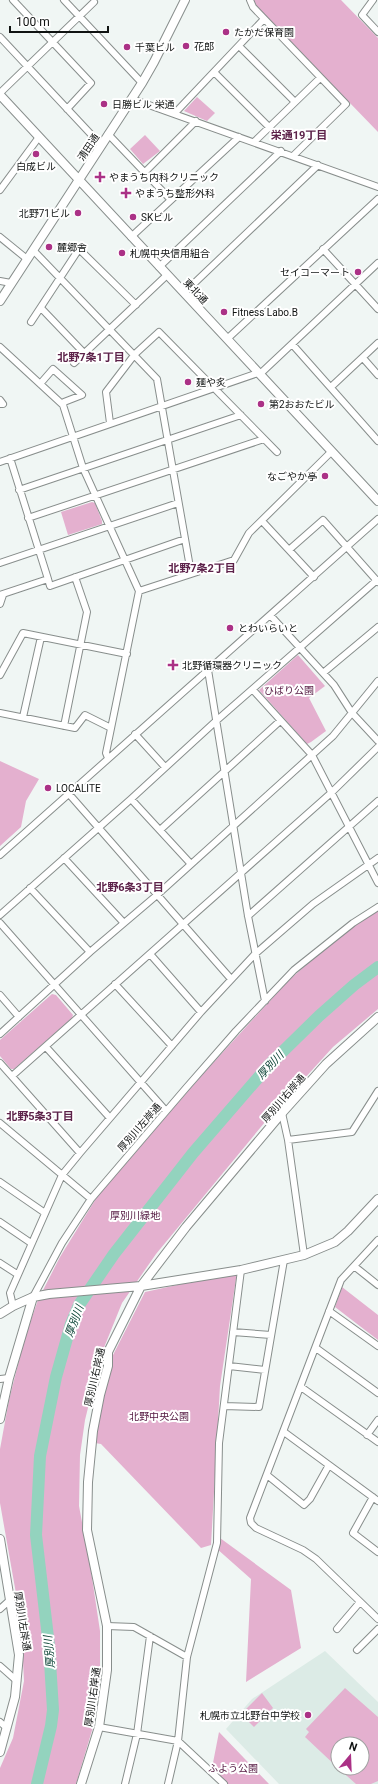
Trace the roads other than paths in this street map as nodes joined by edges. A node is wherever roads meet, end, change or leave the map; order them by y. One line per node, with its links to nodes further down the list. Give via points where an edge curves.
1 (13, 0): 11 (street)
2 (64, 0): 7 (street)
3 (185, 0): 16 (street, 清田通)
4 (250, 0): 8 (street)
5 (373, 0): 9 (street, via 362,15)
6 (94, 2): 7 (street)
7 (80, 17): 11 (street); 16 (street)
8 (264, 19): 12 (street); 15 (street)
9 (378, 32)
10 (0, 36): 13 (street)
11 (53, 42): 13 (street); 20 (street, via 91,83)
12 (239, 46): 14 (street); 19 (street)
13 (27, 66): 17 (street); 20 (street)
14 (214, 72): 21 (street); 23 (street)
15 (320, 78): 19 (street); 30 (street, via 346,104)
16 (142, 83): 18 (street, 清田通)
17 (0, 94): 25 (street, 東北通)
18 (132, 99): 21 (street); 24 (street, 清田通)
19 (295, 102): 23 (street)
20 (67, 109): 28 (street)
21 (174, 113): 22 (street)
22 (196, 121): 26 (street); 32 (street)
23 (270, 127): 27 (street)
24 (108, 134): 28 (street, 清田通); 32 (street)
25 (38, 137): 33 (street, 東北通); 35 (street)
26 (239, 137): 27 (street); 37 (street)
27 (254, 142): 29 (street)
28 (101, 145): 33 (street, 清田通)
29 (281, 151): 30 (street); 44 (street)
30 (293, 156): 31 (street)
31 (318, 165): 34 (street); 50 (street)
32 (145, 172): 37 (street)
33 (78, 180): 39 (street, 東北通); 41 (street, 清田通)
34 (378, 187)
35 (0, 190)
36 (378, 198): 40 (street)
37 (171, 200): 39 (street)
38 (0, 236): 42 (street)
39 (131, 237): 44 (street, 東北通)
40 (323, 249): 49 (street); 57 (street)
41 (33, 250): 42 (street, 清田通); 46 (street)
42 (27, 259): 48 (street, 清田通)
43 (378, 263): 49 (street)
44 (160, 267): 45 (street, 東北通)
45 (167, 275): 50 (street, 東北通); 52 (street)
46 (61, 278): 52 (street, via 79,248); 53 (street); 56 (street)
47 (0, 281): 48 (street)
48 (11, 283): 51 (street, 清田通)
49 (355, 284): 54 (street); 59 (street)
50 (184, 293): 57 (street, 東北通)
51 (0, 301)
52 (136, 305): 56 (street)
53 (40, 308): 55 (street); 61 (street)
54 (378, 309)
55 (31, 322)
56 (110, 329): 61 (street); 62 (street)
57 (227, 339): 65 (street, 東北通)
58 (378, 343): 63 (street)
59 (292, 344): 65 (street); 68 (street)
60 (0, 347): 67 (street)
61 (84, 353): 64 (street)
62 (135, 354): 69 (street, via 159,332); 73 (street, via 157,379); 75 (street, via 106,392)
63 (362, 358): 66 (street); 68 (street)
64 (74, 364)
65 (259, 374): 69 (street); 81 (street, 東北通)
66 (378, 375)
67 (40, 384): 72 (street); 72 (street, via 53,369 82,395 64,402)
68 (331, 387): 79 (street)
69 (214, 389): 73 (street); 74 (street)
70 (0, 400): 71 (street, via 3,404)
71 (0, 404)
72 (63, 405): 76 (street)
73 (163, 406): 75 (street); 77 (street)
74 (240, 415): 77 (street); 78 (street)
75 (110, 423): 76 (street)
76 (72, 436): 82 (street); 84 (street)
77 (168, 438): 84 (street); 85 (street)
78 (264, 440): 80 (street); 85 (street)
79 (378, 441)
80 (277, 452)
81 (331, 452): 88 (street, 東北通); 92 (street)
82 (10, 458): 83 (street); 86 (street)
83 (0, 462)
84 (83, 468): 86 (street); 87 (street)
85 (174, 470): 87 (street); 89 (street)
86 (19, 490): 90 (street)
87 (96, 496): 90 (street); 93 (street)
88 (378, 501)
89 (178, 503): 93 (street); 94 (street)
90 (28, 518): 97 (street)
91 (378, 519): 95 (street)
92 (262, 520): 96 (street); 100 (street, via 249,533 234,560)
93 (109, 525): 97 (street); 98 (street)
94 (185, 539): 98 (street); 100 (street)
95 (348, 547): 96 (street, via 323,520); 102 (street); 104 (street)
96 (290, 549): 102 (street)
97 (39, 550): 99 (street); 103 (street)
98 (124, 559): 101 (street); 105 (street)
99 (0, 562)
100 (191, 574): 105 (street)
101 (76, 577): 103 (street, via 50,586); 111 (street, via 87,612)
102 (314, 577): 108 (street)
103 (48, 579): 106 (street)
104 (377, 581): 112 (street)
105 (139, 591): 113 (street)
106 (1, 595): 107 (street)
107 (0, 604)
108 (270, 615): 112 (street); 114 (street)
109 (378, 627): 115 (street)
110 (41, 637): 111 (street); 116 (street, via 23,633); 121 (street)
111 (80, 645): 113 (street); 124 (street)
112 (301, 648): 115 (street); 118 (street)
113 (127, 654): 125 (street)
114 (208, 670): 123 (street); 126 (street)
115 (323, 673): 120 (street)
116 (0, 675)
117 (378, 681): 120 (street)
118 (253, 690): 122 (street); 123 (street)
119 (0, 713): 121 (street)
120 (352, 713): 127 (street); 129 (street, via 333,736)
121 (23, 717): 124 (street)
122 (280, 720): 129 (street); 132 (street)
123 (216, 721): 131 (street); 132 (street)
124 (64, 726): 125 (street, via 76,728 85,715)
125 (111, 728): 130 (street, via 106,753)
126 (135, 734): 130 (street); 131 (street)
127 (378, 741)
128 (378, 747): 133 (street)
129 (312, 755): 133 (street); 137 (street)
130 (108, 758): 134 (street)
131 (165, 767): 135 (street)
132 (224, 772): 137 (street); 140 (street)
133 (331, 792): 138 (street); 146 (street)
134 (69, 794): 139 (street); 141 (street)
135 (131, 799): 139 (street); 140 (street)
136 (378, 801): 138 (street)
137 (233, 825): 144 (street); 146 (street)
138 (349, 826): 145 (street); 152 (street)
139 (98, 828): 142 (street); 149 (street)
140 (160, 830): 144 (street)
141 (0, 854)
142 (64, 858): 148 (street); 153 (street)
143 (378, 858): 145 (street)
144 (190, 864): 149 (street)
145 (368, 865): 147 (street); 158 (street, via 313,904)
146 (241, 873): 152 (street); 155 (street)
147 (378, 883)
148 (30, 888): 151 (street); 156 (street)
149 (157, 895): 153 (street); 155 (street)
150 (378, 907): 163 (street, 厚別川左岸通, via 319,949 294,970)
151 (0, 914)
152 (248, 916): 158 (street)
153 (123, 922): 156 (street)
154 (0, 923): 160 (street)
155 (183, 924): 157 (street); 159 (street)
156 (90, 952): 160 (street)
157 (150, 954): 161 (street); 164 (street)
158 (255, 954): 159 (street); 163 (street)
159 (231, 979): 164 (street)
160 (54, 984): 165 (street); 166 (street)
161 (115, 984): 165 (street); 169 (street)
162 (0, 995): 166 (street)
163 (265, 1001): 175 (street, 厚別川左岸通)
164 (200, 1012): 169 (street)
165 (81, 1015): 170 (street); 173 (street)
166 (19, 1017): 168 (street)
167 (378, 1017): 176 (street, 厚別川右岸通, via 326,1064)
168 (0, 1034)
169 (172, 1046): 173 (street)
170 (46, 1047): 172 (street); 177 (street)
171 (0, 1063): 172 (street)
172 (12, 1076): 180 (street)
173 (141, 1082): 175 (street); 177 (street)
174 (378, 1091): 179 (street, via 352,1132)
175 (166, 1111): 183 (street, 厚別川左岸通)
176 (282, 1113): 179 (street); 196 (street, 厚別川右岸通, via 186,1227)
177 (110, 1118): 180 (street)
178 (0, 1123): 181 (street)
179 (288, 1140): 189 (street)
180 (80, 1153): 181 (street)
181 (62, 1175): 183 (street); 185 (street)
182 (0, 1182): 185 (street)
183 (91, 1199): 197 (street, 厚別川左岸通, via 62,1243)
184 (378, 1199): 189 (street, via 335,1242)
185 (45, 1213): 188 (street)
186 (0, 1222): 188 (street)
187 (378, 1240): 192 (street)
188 (31, 1244): 194 (street)
189 (304, 1255): 190 (street)
190 (284, 1260): 193 (street); 202 (street)
191 (0, 1263): 194 (street)
192 (354, 1266): 195 (street); 199 (street, via 341,1280)
193 (241, 1270): 196 (street); 201 (street)
194 (17, 1274): 198 (street, via 10,1293)
195 (378, 1285)
196 (141, 1286): 197 (street); 226 (street, 厚別川右岸通, via 108,1352 108,1366 96,1412 91,1447 87,1530)
197 (33, 1297): 198 (street); 208 (street, 厚別川左岸通)
198 (13, 1306): 200 (street)
199 (329, 1311): 203 (street); 204 (street)
200 (1, 1312)
201 (233, 1332): 202 (street); 205 (street)
202 (271, 1335): 206 (street)
203 (378, 1346)
204 (316, 1348): 209 (street); 210 (street)
205 (229, 1366): 206 (street); 211 (street)
206 (265, 1370): 211 (street, via 259,1407)
207 (0, 1378): 208 (street)
208 (9, 1378): 212 (street, 厚別川左岸通)
209 (301, 1387): 214 (street); 215 (street)
210 (378, 1393)
211 (224, 1406): 231 (street, via 218,1464 217,1543)
212 (0, 1419)
213 (378, 1420): 215 (street)
214 (284, 1432): 217 (street); 218 (street)
215 (367, 1435): 216 (street)
216 (378, 1442)
217 (329, 1465): 218 (street, via 304,1505); 219 (street)
218 (268, 1475): 223 (street, via 250,1518 251,1523 316,1559)
219 (375, 1499): 221 (street, via 353,1533)
220 (0, 1539): 222 (street, 厚別川左岸通)
221 (378, 1552)
222 (10, 1600): 224 (street); 233 (street, 厚別川左岸通, via 19,1655)
223 (360, 1602): 225 (street); 227 (street)
224 (0, 1609)
225 (378, 1619)
226 (107, 1626): 229 (street, via 134,1627); 235 (street, 厚別川右岸通, via 107,1670)
227 (337, 1629)
228 (378, 1629): 230 (street)
229 (150, 1636): 231 (street); 237 (street)
230 (357, 1650)
231 (188, 1657): 238 (street)
232 (0, 1666): 233 (street)
233 (17, 1681): 236 (street, 厚別川左岸通)
234 (0, 1722): 236 (street)
235 (99, 1727): 237 (street); 240 (street, 厚別川右岸通)
236 (7, 1728): 239 (street, 厚別川左岸通)
237 (137, 1734): 238 (street); 241 (street)
238 (178, 1741): 242 (street); 243 (street)
239 (0, 1752)
240 (81, 1784)
241 (125, 1784)
242 (168, 1784)
243 (224, 1784)

